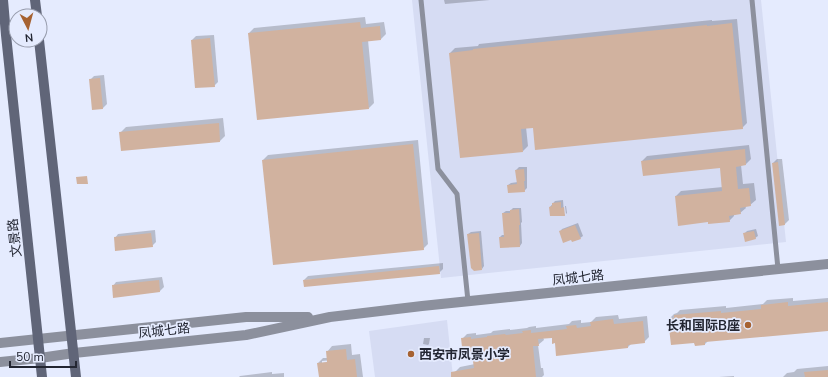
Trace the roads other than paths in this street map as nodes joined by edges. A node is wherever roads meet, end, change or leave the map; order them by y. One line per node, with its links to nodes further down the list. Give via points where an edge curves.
1 (3, 0): 10 (main road, 文景路)
2 (421, 0): 7 (lane, via 438,169 457,194)
3 (752, 0): 6 (lane)
4 (41, 48): 9 (main road)
5 (828, 264): 6 (street, 凤城七路)
6 (778, 269): 7 (street, 凤城七路)
7 (468, 301): 8 (street, 凤城七路)
8 (330, 317): 9 (street, 凤城七路, via 246,317); 12 (street, 凤城七路, via 246,335)
9 (72, 335): 10 (street, 凤城七路); 12 (main road)
10 (38, 339): 11 (street, 凤城七路); 13 (main road, 文景路)
11 (0, 343)
12 (74, 353): 13 (street, 凤城七路); 16 (main road)
13 (40, 358): 14 (street, 凤城七路); 15 (main road, 文景路)
14 (0, 362)
15 (42, 377)
16 (76, 377)

